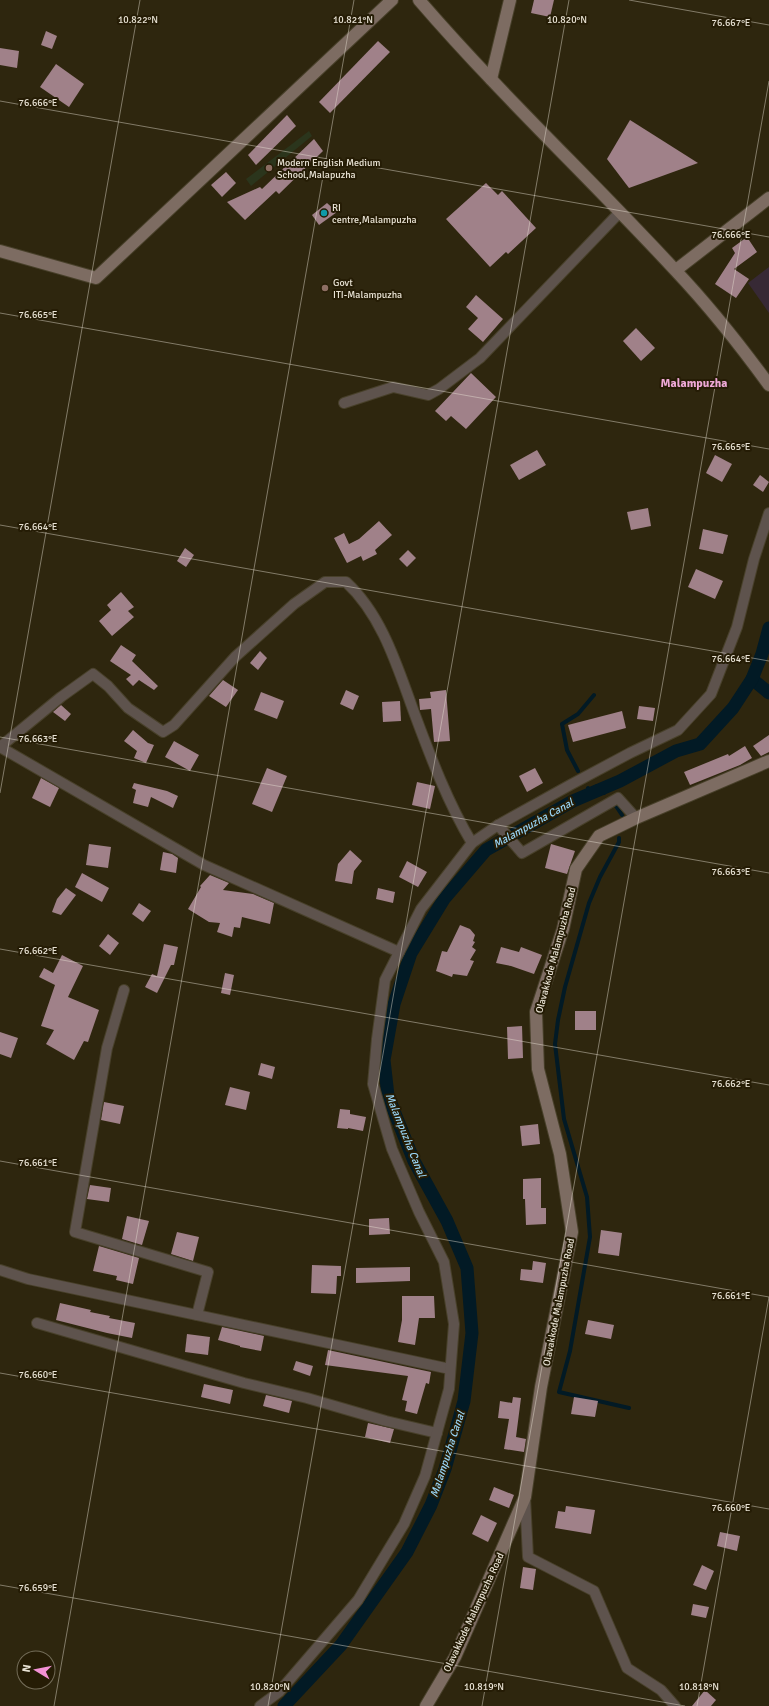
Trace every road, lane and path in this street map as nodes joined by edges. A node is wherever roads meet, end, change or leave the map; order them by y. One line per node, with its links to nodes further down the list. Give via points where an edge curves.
1 (392, 0): 7 (main road, via 96,278)
2 (419, 0): 4 (main road)
3 (510, 0): 4 (main road)
4 (491, 79): 6 (main road)
5 (769, 198): 8 (main road)
6 (620, 212): 8 (main road); 10 (street, via 480,358 439,389 428,395 393,387)
7 (0, 251)
8 (676, 270): 9 (main road)
9 (769, 384)
10 (344, 403)
11 (769, 514): 15 (street, via 754,559 737,627 711,694 678,730 630,753)
12 (0, 747): 16 (street, via 93,674 128,708 163,732 174,724 235,657 294,604 324,582 346,582 358,593 376,620 398,665 450,802); 17 (street, via 204,865)
13 (769, 761): 14 (main road, Olavakkode Malampuzha Road)
14 (636, 818): 15 (street, via 618,798 522,853); 24 (main road, Olavakkode Malampuzha Road, via 599,836 576,869 563,929 536,1012 538,1069 560,1154 572,1232 541,1387)
15 (498, 825): 16 (street)
16 (472, 843): 17 (street, via 421,909)
17 (399, 952): 22 (street, via 385,980 373,1084 392,1149 444,1262 454,1324)
18 (124, 990): 20 (street, via 107,1048 75,1232 208,1272)
19 (0, 1270): 20 (street, via 28,1279)
20 (197, 1315): 22 (street)
21 (37, 1323): 23 (street, via 244,1383)
22 (450, 1369): 23 (street, via 449,1389)
23 (437, 1433): 25 (street, via 425,1476 404,1524 358,1600 279,1692)
24 (525, 1497): 26 (main road, Olavakkode Malampuzha Road, via 455,1657); 27 (street, via 528,1557 594,1591 627,1668 661,1690)
25 (260, 1706)
26 (426, 1706)
27 (675, 1706)

